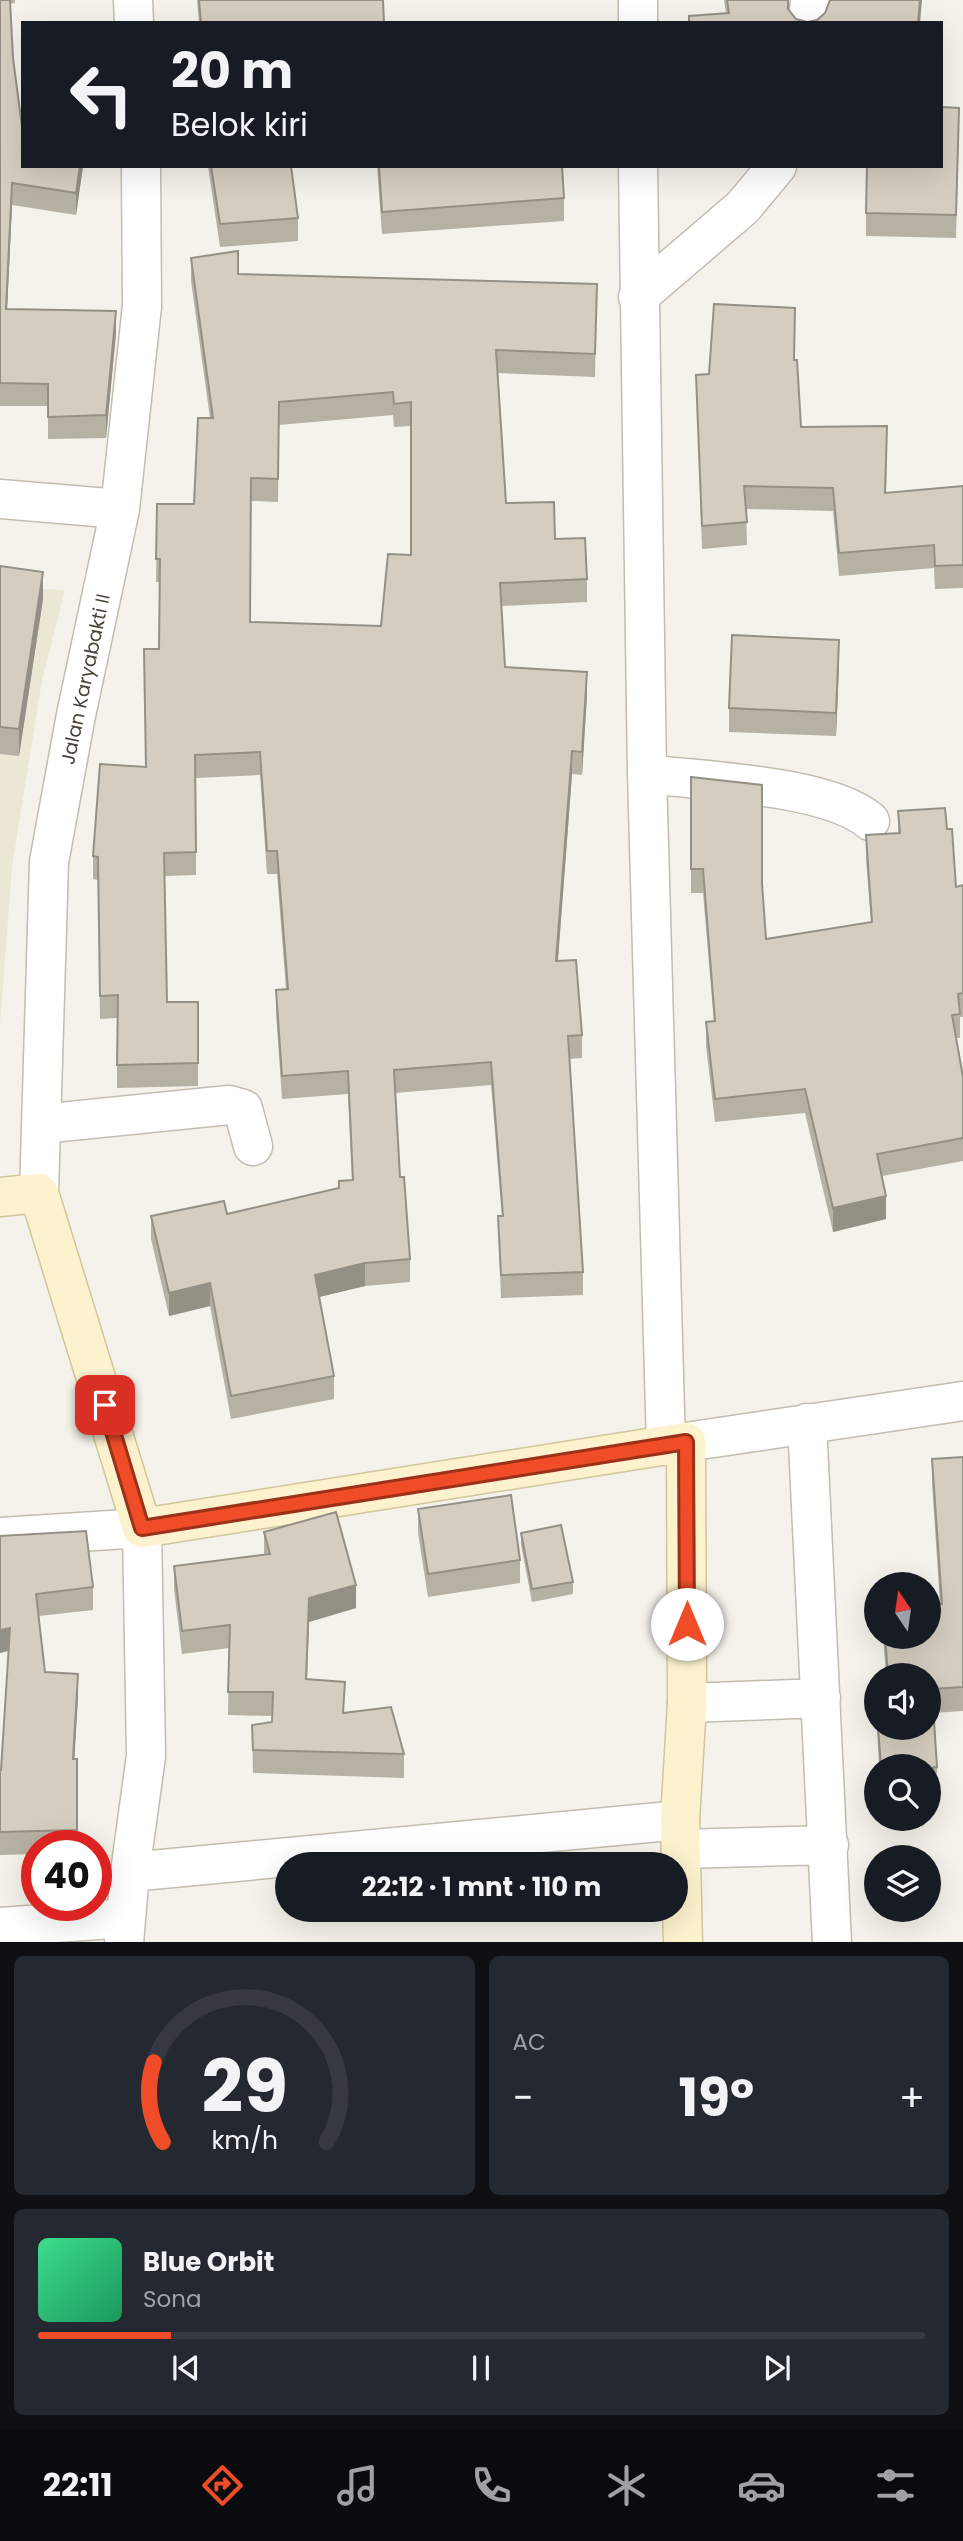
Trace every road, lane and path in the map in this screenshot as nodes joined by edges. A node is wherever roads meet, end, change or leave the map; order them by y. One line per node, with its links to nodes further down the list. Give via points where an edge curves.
1 (133, 0): 4 (street)
2 (638, 0): 5 (street)
3 (810, 0): 6 (street)
4 (134, 21)
5 (638, 21)
6 (808, 21)
7 (141, 168): 12 (street, Jalan Karyabakti II, via 142,306)
8 (638, 168): 10 (street)
9 (775, 168): 10 (street, via 718,231)
10 (638, 297): 13 (street)
11 (0, 499): 12 (street)
12 (120, 509): 15 (street, Jalan Karyabakti II, via 49,862)
13 (647, 774): 14 (street, via 784,790 840,804); 21 (street)
14 (870, 821)
15 (41, 1124): 16 (street, via 229,1105 243,1110); 17 (street, Jalan Karyabakti II)
16 (253, 1146)
17 (39, 1193): 18 (street); 22 (street)
18 (0, 1197)
19 (963, 1401): 20 (street)
20 (807, 1423): 21 (street); 24 (street)
21 (676, 1444): 22 (street); 25 (street)
22 (142, 1528): 23 (street); 28 (street, via 146,1756)
23 (0, 1537)
24 (821, 1698): 25 (street); 27 (street)
25 (687, 1703): 26 (street)
26 (681, 1835): 27 (street); 28 (street); 31 (street)
27 (829, 1845): 32 (street)
28 (130, 1872): 30 (street)
29 (0, 1927): 30 (street)
30 (125, 1930)
31 (683, 1942)
32 (832, 1942)

